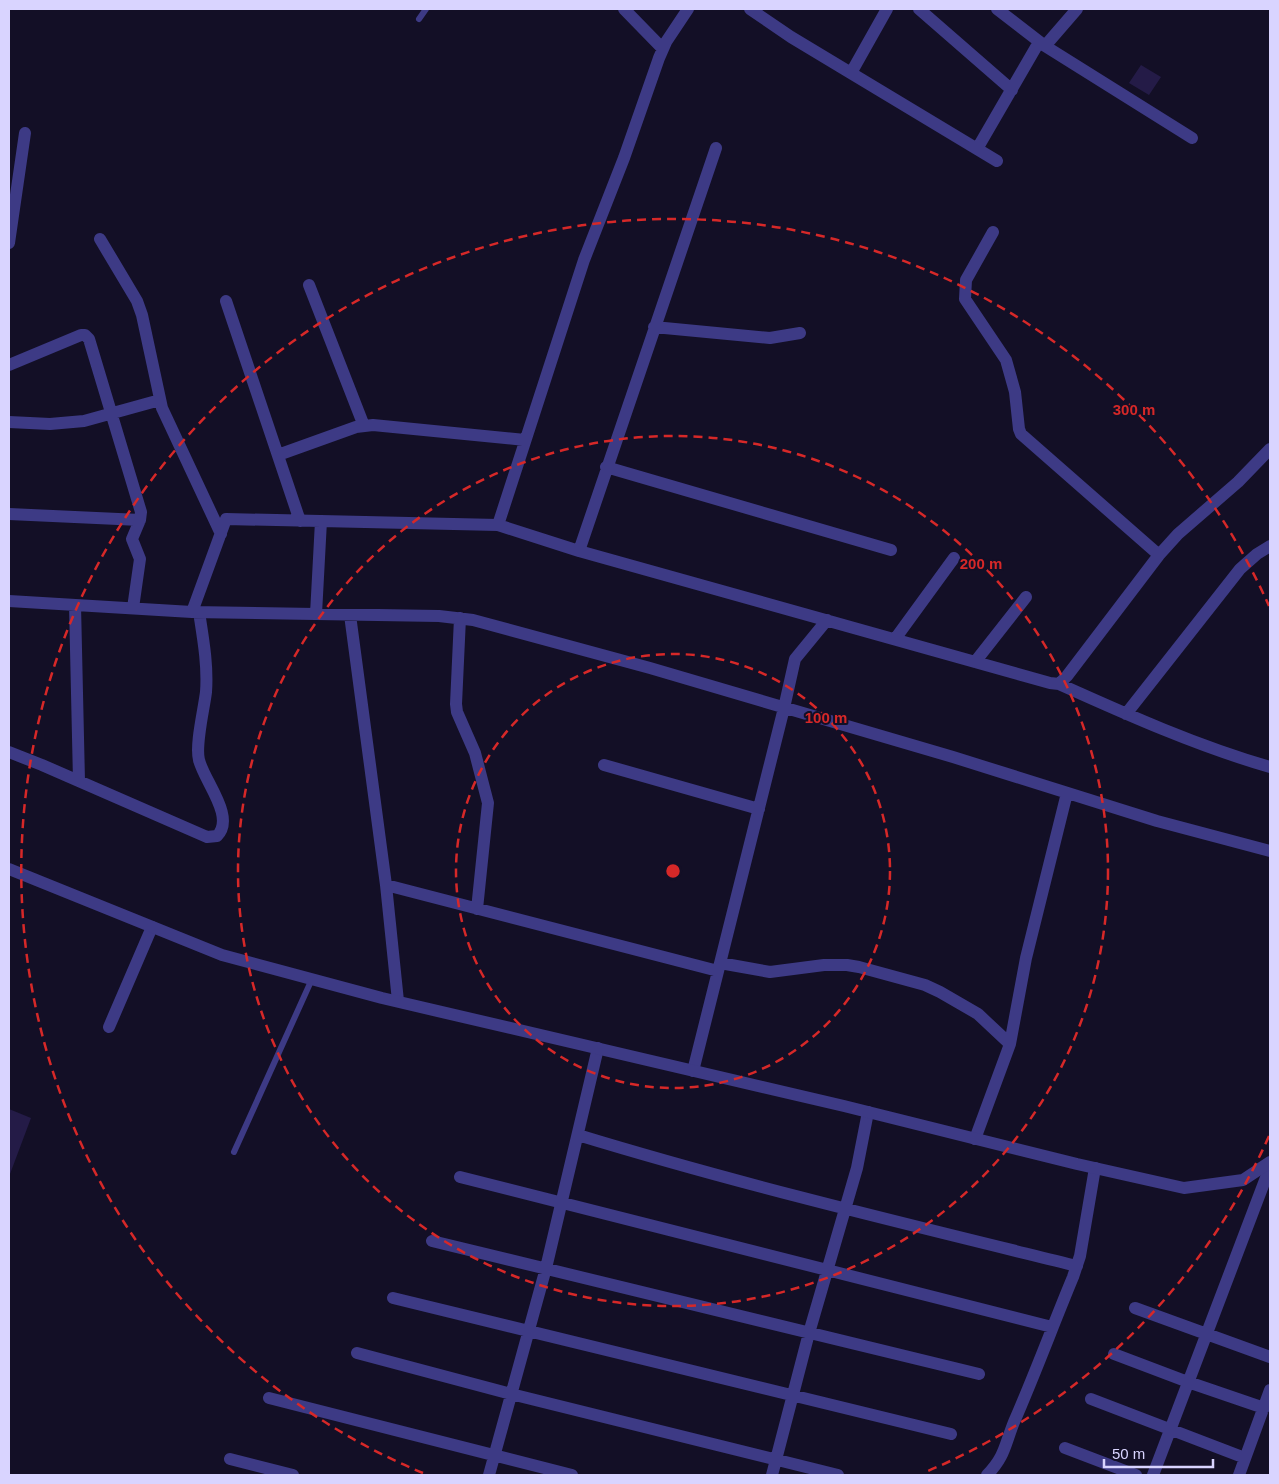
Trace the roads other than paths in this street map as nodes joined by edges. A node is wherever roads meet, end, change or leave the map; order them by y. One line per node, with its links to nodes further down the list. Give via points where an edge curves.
1 (426, 9): 9 (lane)
2 (624, 9): 11 (street)
3 (688, 9): 11 (street)
4 (750, 9): 12 (street)
5 (888, 9): 12 (street)
6 (919, 9): 13 (street)
7 (997, 9): 10 (street)
8 (1077, 9): 10 (street)
9 (419, 19)
10 (1042, 44): 13 (street); 15 (street)
11 (663, 49): 31 (street, via 584,260)
12 (851, 73): 17 (street)
13 (1012, 90): 17 (street)
14 (25, 133): 21 (street)
15 (1192, 138)
16 (716, 148): 24 (street)
17 (978, 149): 18 (street)
18 (997, 161)
19 (993, 232): 44 (street, via 966,280 965,299 1006,360 1015,392 1019,429 1024,438)
20 (100, 239): 27 (street, via 137,301)
21 (9, 243)
22 (309, 285): 30 (street)
23 (226, 301): 33 (street)
24 (654, 327): 25 (street, via 770,338); 34 (street)
25 (800, 333)
26 (9, 365): 28 (street, via 86,335)
27 (160, 400): 28 (street); 40 (street)
28 (112, 414): 29 (street, via 59,423); 36 (street, via 141,512)
29 (9, 422)
30 (364, 426): 31 (street); 33 (street)
31 (525, 440): 39 (street)
32 (1270, 449): 44 (street)
33 (278, 455): 37 (street)
34 (606, 467): 42 (street); 43 (street)
35 (9, 514): 36 (street)
36 (140, 520): 49 (street, via 132,539 140,559)
37 (300, 521): 38 (street); 40 (street, via 226,519)
38 (321, 521): 39 (street); 51 (street)
39 (498, 525): 43 (street)
40 (221, 534): 50 (street)
41 (1270, 546): 59 (street, via 1240,569)
42 (891, 550)
43 (579, 551): 54 (street)
44 (1159, 554): 57 (street)
45 (954, 558): 55 (street)
46 (1026, 598): 56 (street)
47 (9, 601): 48 (street)
48 (75, 604): 49 (street); 63 (street)
49 (133, 608): 50 (street)
50 (195, 612): 51 (street); 63 (street, via 205,645 206,685 198,758 223,814 220,832 217,836 207,837)
51 (316, 614): 52 (street)
52 (350, 615): 53 (street); 68 (street)
53 (460, 618): 58 (street, via 650,668); 69 (street, via 457,712 475,753 488,803)
54 (827, 620): 55 (street); 58 (street, via 795,659)
55 (895, 639): 56 (street)
56 (975, 662): 57 (street)
57 (1058, 684): 59 (street)
58 (784, 708): 64 (street); 65 (street)
59 (1126, 714): 62 (street)
60 (9, 752): 63 (street)
61 (604, 764): 65 (street)
62 (1270, 767)
63 (79, 781)
64 (1067, 793): 66 (street); 75 (street, via 1026,958)
65 (759, 809): 71 (street)
66 (1270, 851)
67 (9, 869): 70 (street)
68 (386, 885): 69 (street); 73 (street)
69 (477, 909): 71 (street)
70 (152, 927): 72 (street, via 222,955); 74 (street)
71 (719, 967): 75 (street, via 770,972 817,966 860,967 932,988 986,1020); 77 (street)
72 (312, 979): 73 (street); 81 (lane)
73 (398, 1001): 76 (street)
74 (109, 1027)
75 (1010, 1044): 80 (street)
76 (598, 1048): 77 (street); 79 (street)
77 (693, 1071): 78 (street)
78 (868, 1112): 80 (street); 87 (street, via 857,1168)
79 (578, 1135): 86 (street); 87 (street)
80 (975, 1139): 83 (street)
81 (234, 1152)
82 (1270, 1162): 84 (street)
83 (1095, 1168): 84 (street, via 1184,1188); 89 (street)
84 (1264, 1174): 97 (street)
85 (460, 1178): 86 (street)
86 (562, 1203): 90 (street); 91 (street)
87 (844, 1209): 89 (street); 91 (street)
88 (432, 1241): 90 (street)
89 (1077, 1266): 94 (street)
90 (546, 1268): 95 (street); 96 (street)
91 (827, 1270): 94 (street); 96 (street)
92 (393, 1298): 95 (street)
93 (1135, 1308): 97 (street)
94 (1052, 1327): 121 (street, via 999,1462)
95 (528, 1331): 104 (street); 105 (street)
96 (809, 1333): 101 (street); 105 (street)
97 (1207, 1335): 100 (street); 102 (street)
98 (357, 1353): 104 (street)
99 (1114, 1354): 102 (street)
100 (1270, 1356)
101 (979, 1374)
102 (1188, 1382): 108 (street); 109 (street)
103 (1270, 1390): 108 (street)
104 (511, 1394): 112 (street); 115 (street)
105 (792, 1394): 110 (street); 115 (street)
106 (269, 1398): 112 (street)
107 (1091, 1399): 109 (street)
108 (1264, 1408): 113 (street)
109 (1170, 1430): 113 (street); 123 (street)
110 (950, 1434)
111 (1065, 1448): 122 (street)
112 (494, 1455): 117 (street); 118 (street)
113 (1246, 1458): 124 (street)
114 (230, 1459): 116 (street)
115 (776, 1460): 119 (street); 120 (street)
116 (293, 1475)
117 (489, 1475)
118 (572, 1475)
119 (772, 1475)
120 (838, 1475)
121 (986, 1475)
122 (1136, 1475)
123 (1154, 1475)
124 (1239, 1475)

